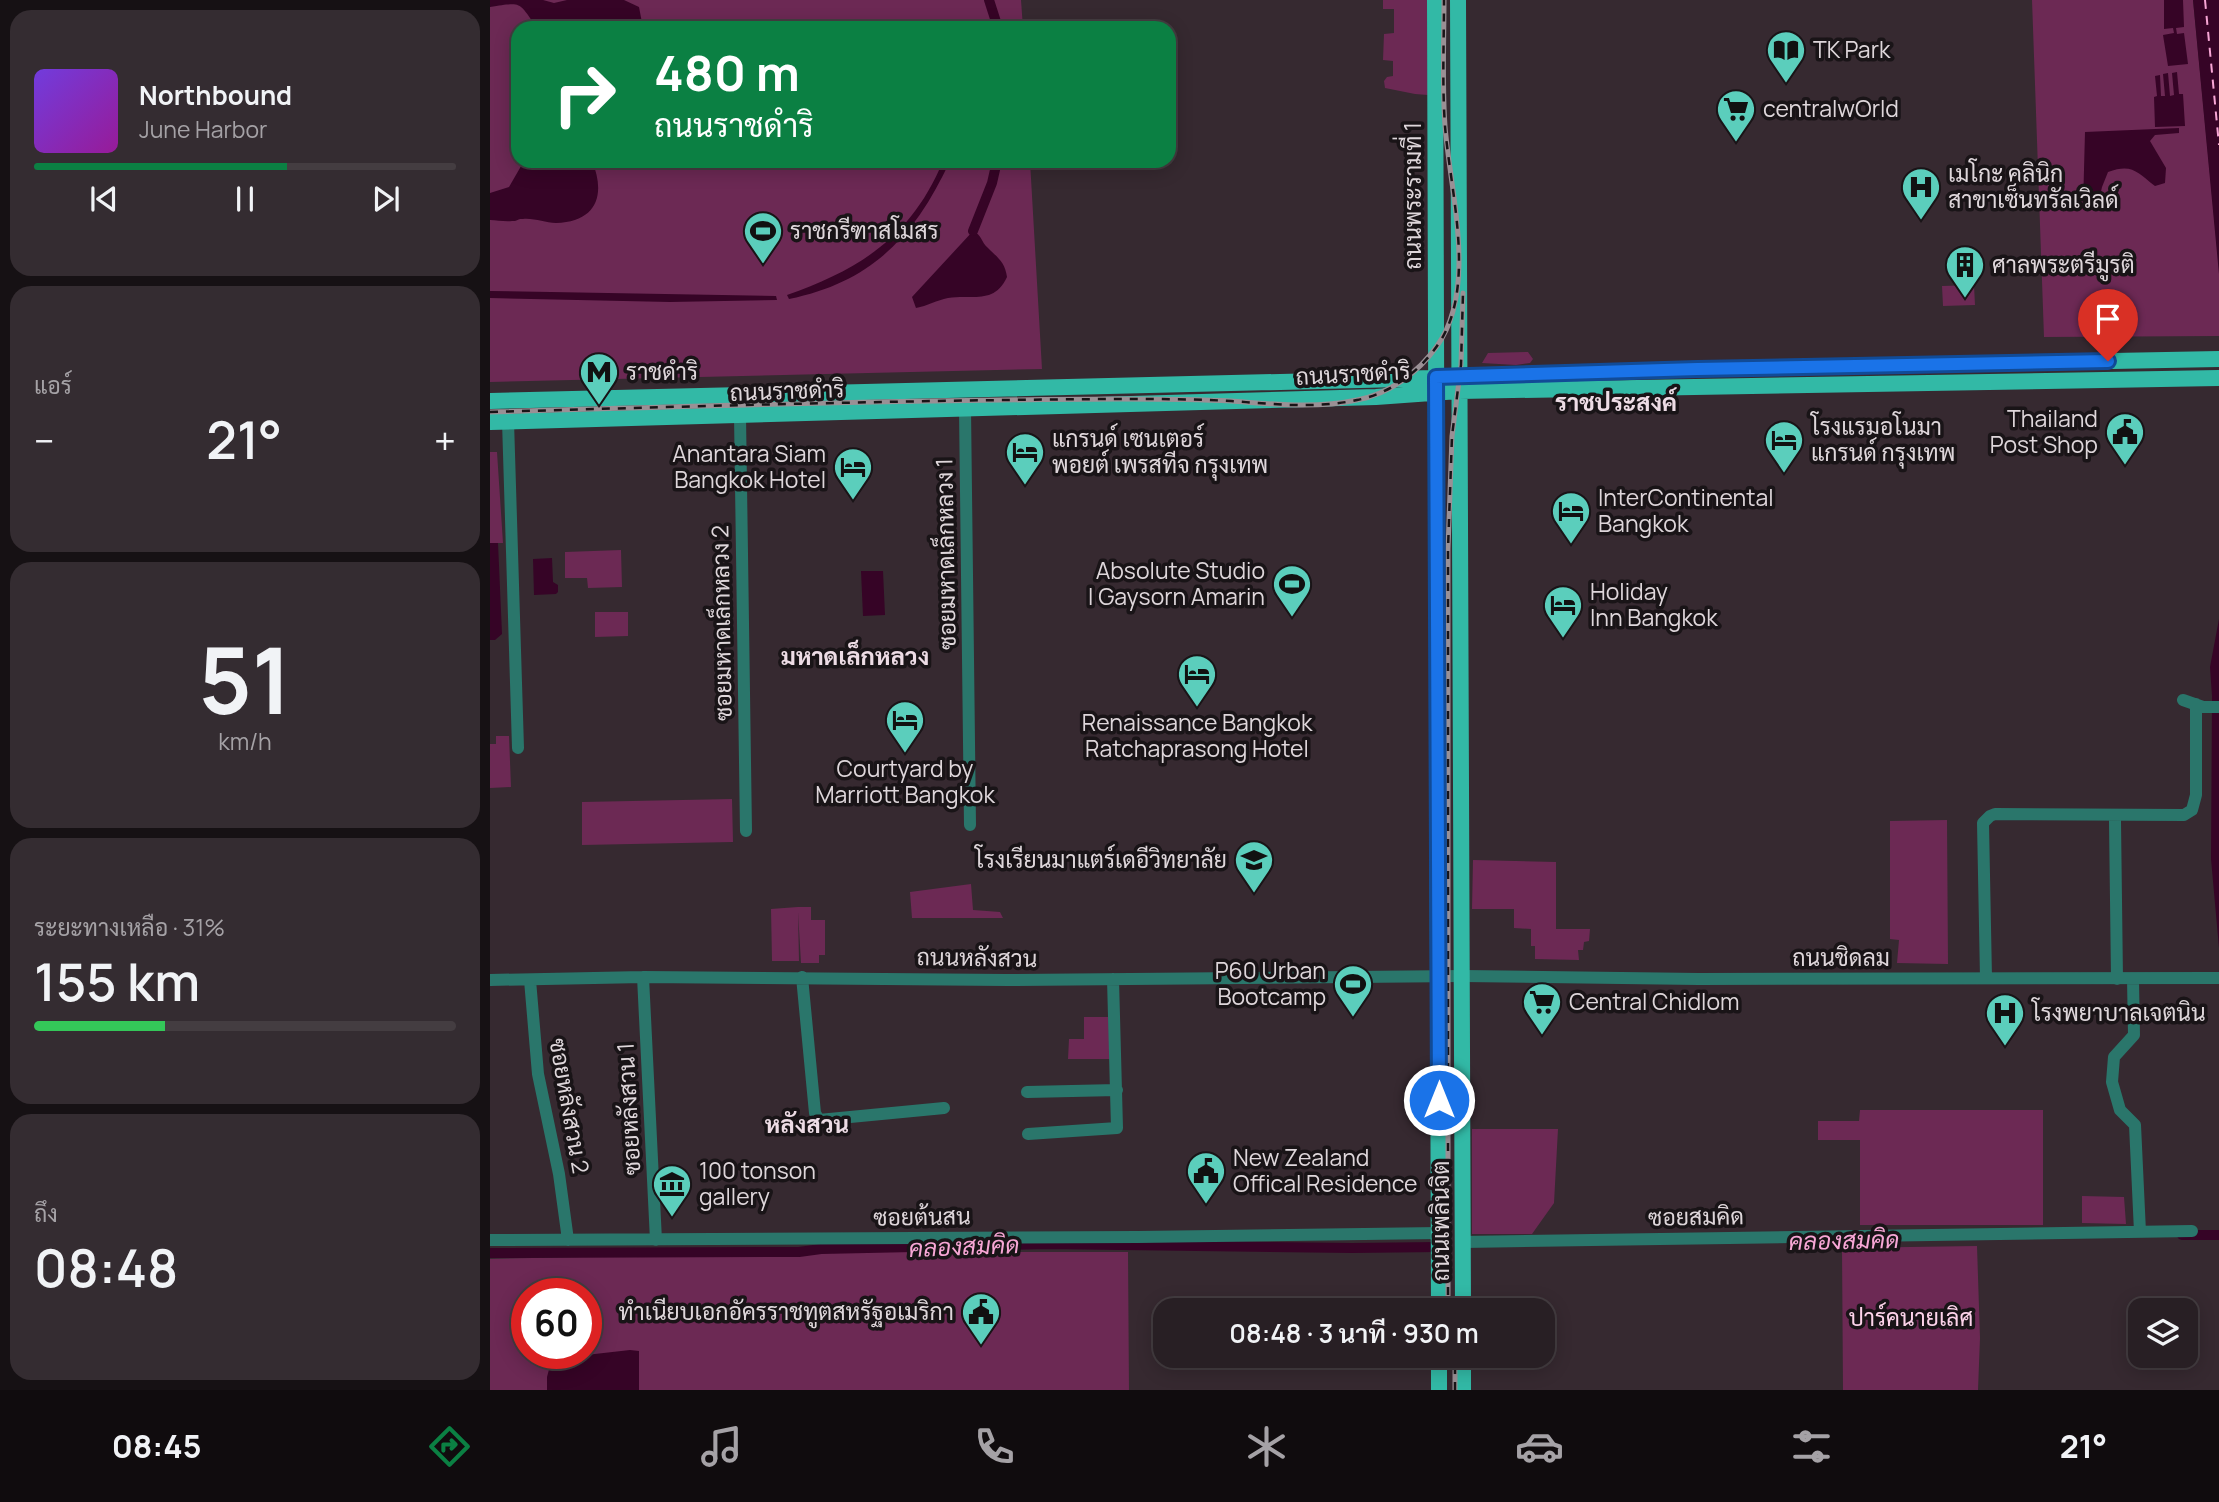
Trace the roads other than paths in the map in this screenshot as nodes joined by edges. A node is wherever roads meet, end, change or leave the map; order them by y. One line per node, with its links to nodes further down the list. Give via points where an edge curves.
1 (1435, 0): 3 (main road, ถนนพระรามที่ 1)
2 (1458, 0): 12 (main road, ถนนพระรามที่ 1)
3 (1436, 351): 9 (main road, via 1420,370); 13 (main road, ถนนพระรามที่ 1)
4 (2219, 359): 5 (main road, ถนนราชดำริ)
5 (1833, 366): 6 (main road, ถนนราชดำริ); 15 (main road)
6 (1816, 367): 7 (main road, ถนนราชดำริ); 14 (main road)
7 (1746, 368): 12 (main road, ถนนราชดำริ); 16 (main road)
8 (2219, 378): 15 (main road, ถนนราชดำริ)
9 (1401, 379): 10 (main road, ถนนราชดำริ); 13 (main road, ถนนราชดำริ)
10 (1240, 382): 11 (main road, ถนนราชดำริ); 20 (main road)
11 (1176, 383): 17 (main road, ถนนราชดำริ); 21 (main road)
12 (1460, 384): 13 (main road, ถนนราชดำริ); 16 (main road, ถนนราชดำริ); 31 (main road, ถนนเพลินจิต)
13 (1436, 385): 20 (main road, ถนนราชดำริ, via 1376,397); 34 (main road, ถนนเพลินจิต)
14 (1815, 385): 15 (main road, ถนนราชดำริ); 16 (main road, ถนนราชดำริ)
15 (1833, 385)
16 (1746, 386)
17 (964, 388): 18 (main road, ถนนราชดำริ); 22 (main road)
18 (739, 394): 19 (main road, ถนนราชดำริ); 23 (main road)
19 (490, 401)
20 (1231, 401): 21 (main road, ถนนราชดำริ)
21 (1176, 402): 22 (main road, ถนนราชดำริ)
22 (965, 408): 23 (main road, ถนนราชดำริ); 29 (street, ซอยมหาดเล็กหลวง 1)
23 (740, 415): 24 (main road, ถนนราชดำริ); 30 (street, ซอยมหาดเล็กหลวง 2)
24 (508, 421): 25 (main road, ถนนราชดำริ); 27 (street)
25 (490, 422)
26 (2219, 707): 35 (street, via 2194,703 2196,795 2192,810 2184,815 1994,814 1983,823)
27 (518, 748)
28 (2115, 821): 38 (street)
29 (970, 825)
30 (746, 831)
31 (1463, 976): 34 (street, ถนนหลังสวน); 35 (street, ถนนชิดลม); 52 (main road, ถนนเพลินจิต)
32 (643, 977): 33 (street, ถนนหลังสวน); 41 (street, ถนนหลังสวน); 51 (street, ซอยหลังสวน 1)
33 (803, 977): 37 (street, ถนนหลังสวน); 44 (street, via 819,1120)
34 (1439, 977): 37 (street, ถนนหลังสวน); 48 (main road, ถนนเพลินจิต)
35 (1986, 978): 38 (street, ถนนชิดลม)
36 (2219, 978): 39 (street, ถนนชิดลม)
37 (1113, 979): 42 (street)
38 (2117, 979): 39 (street, ถนนชิดลม)
39 (2133, 979): 47 (street, via 2134,1035 2114,1057 2112,1082 2120,1110 2135,1125)
40 (490, 980): 41 (street, ถนนหลังสวน)
41 (530, 980): 50 (street, ซอยหลังสวน 2, via 538,1074)
42 (1117, 1090): 43 (street); 45 (street, via 1117,1128)
43 (1027, 1092)
44 (944, 1108)
45 (1028, 1134)
46 (2192, 1231): 47 (street, ซอยสมคิด)
47 (2140, 1232): 52 (street, ซอยสมคิด)
48 (1439, 1233): 51 (street, ซอยต้นสน); 53 (main road, ถนนเพลินจิต)
49 (490, 1240): 50 (street, ซอยต้นสน)
50 (568, 1240): 51 (street, ซอยต้นสน)
51 (656, 1240)
52 (1464, 1242): 54 (main road, ถนนเพลินจิต)
53 (1439, 1298)
54 (1463, 1298)
55 (1439, 1368): 57 (main road)
56 (1463, 1368): 58 (main road)
57 (1439, 1390)
58 (1463, 1390)

